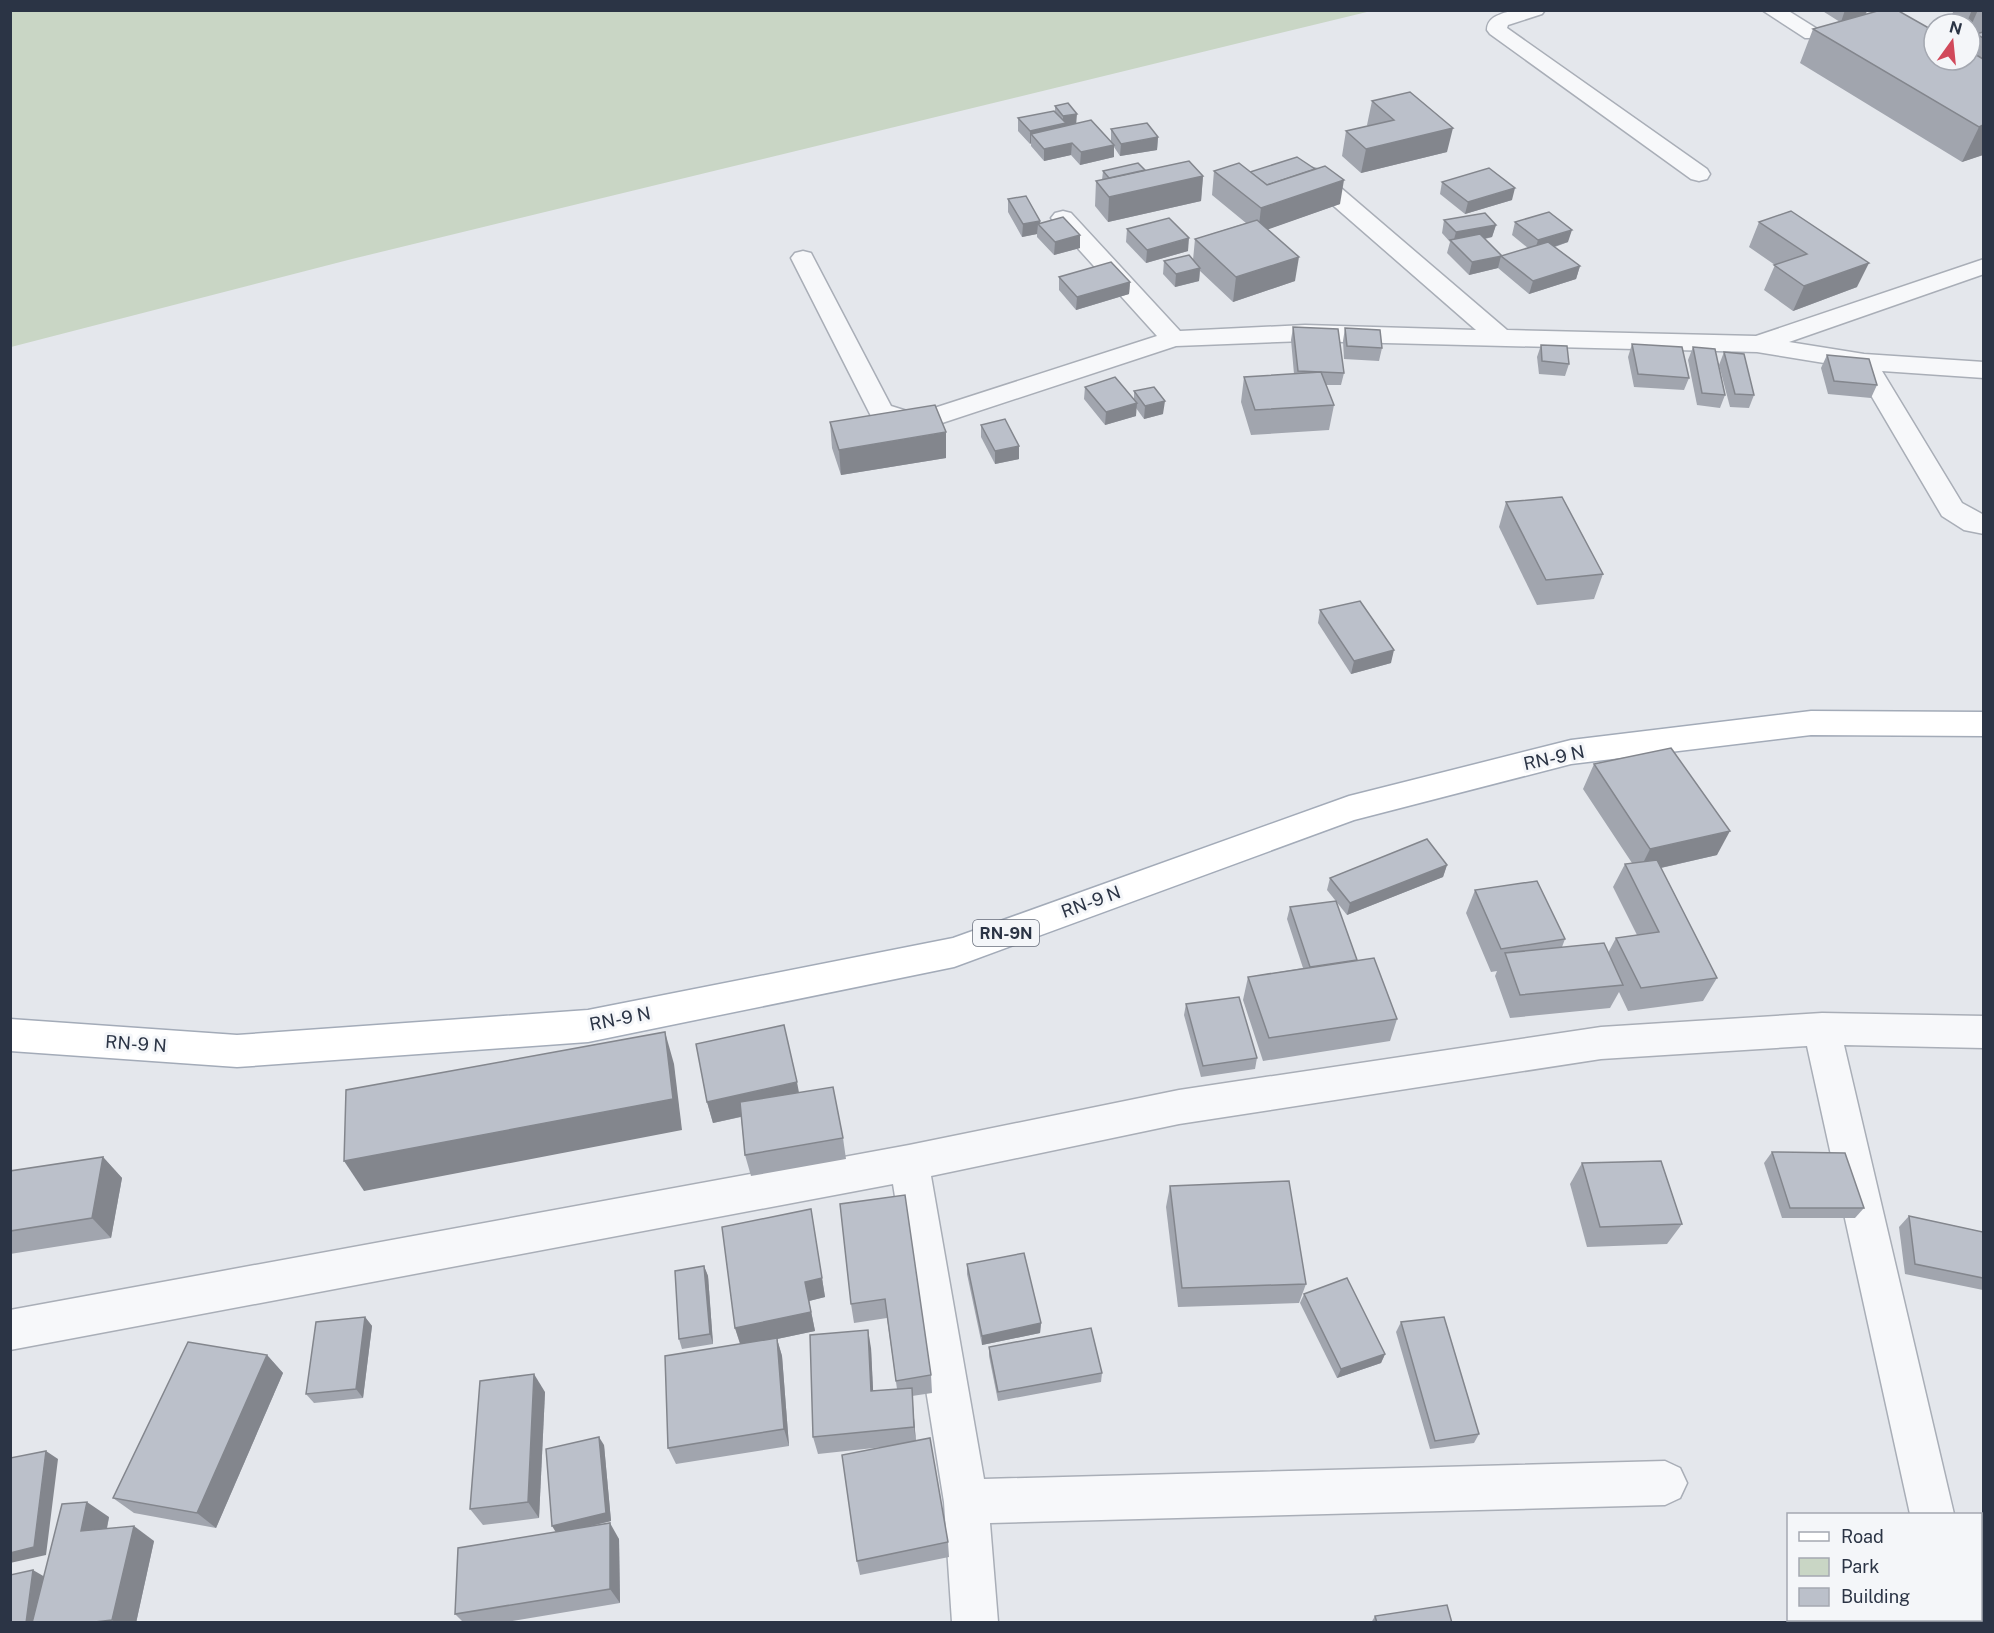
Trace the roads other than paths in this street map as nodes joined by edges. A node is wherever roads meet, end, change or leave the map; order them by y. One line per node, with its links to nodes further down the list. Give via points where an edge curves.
1 (1535, 10): 4 (street, via 1500,21 1497,30)
2 (1772, 10): 3 (street)
3 (1812, 34)
4 (1699, 174)
5 (1312, 175): 9 (street)
6 (1063, 218): 10 (street)
7 (803, 258): 10 (street, via 881,412 906,419 930,418)
8 (1983, 266): 11 (street)
9 (1498, 336): 10 (street, via 1305,333); 11 (street)
10 (1173, 339)
11 (1757, 344): 12 (street)
12 (1864, 362): 13 (street); 14 (street, via 1952,509)
13 (1983, 370)
14 (1983, 525)
15 (1983, 724): 18 (main road, RN-9 N / RN-9N, via 1811,723 1572,752 1349,809 954,952 588,1026 237,1051)
16 (1822, 1029): 17 (street); 19 (street, via 1589,1044 1179,1107); 23 (street)
17 (1983, 1032)
18 (10, 1035)
19 (909, 1163): 20 (street); 22 (street)
20 (10, 1330)
21 (1665, 1483): 22 (street)
22 (966, 1502): 24 (street)
23 (1932, 1513)
24 (975, 1623)

